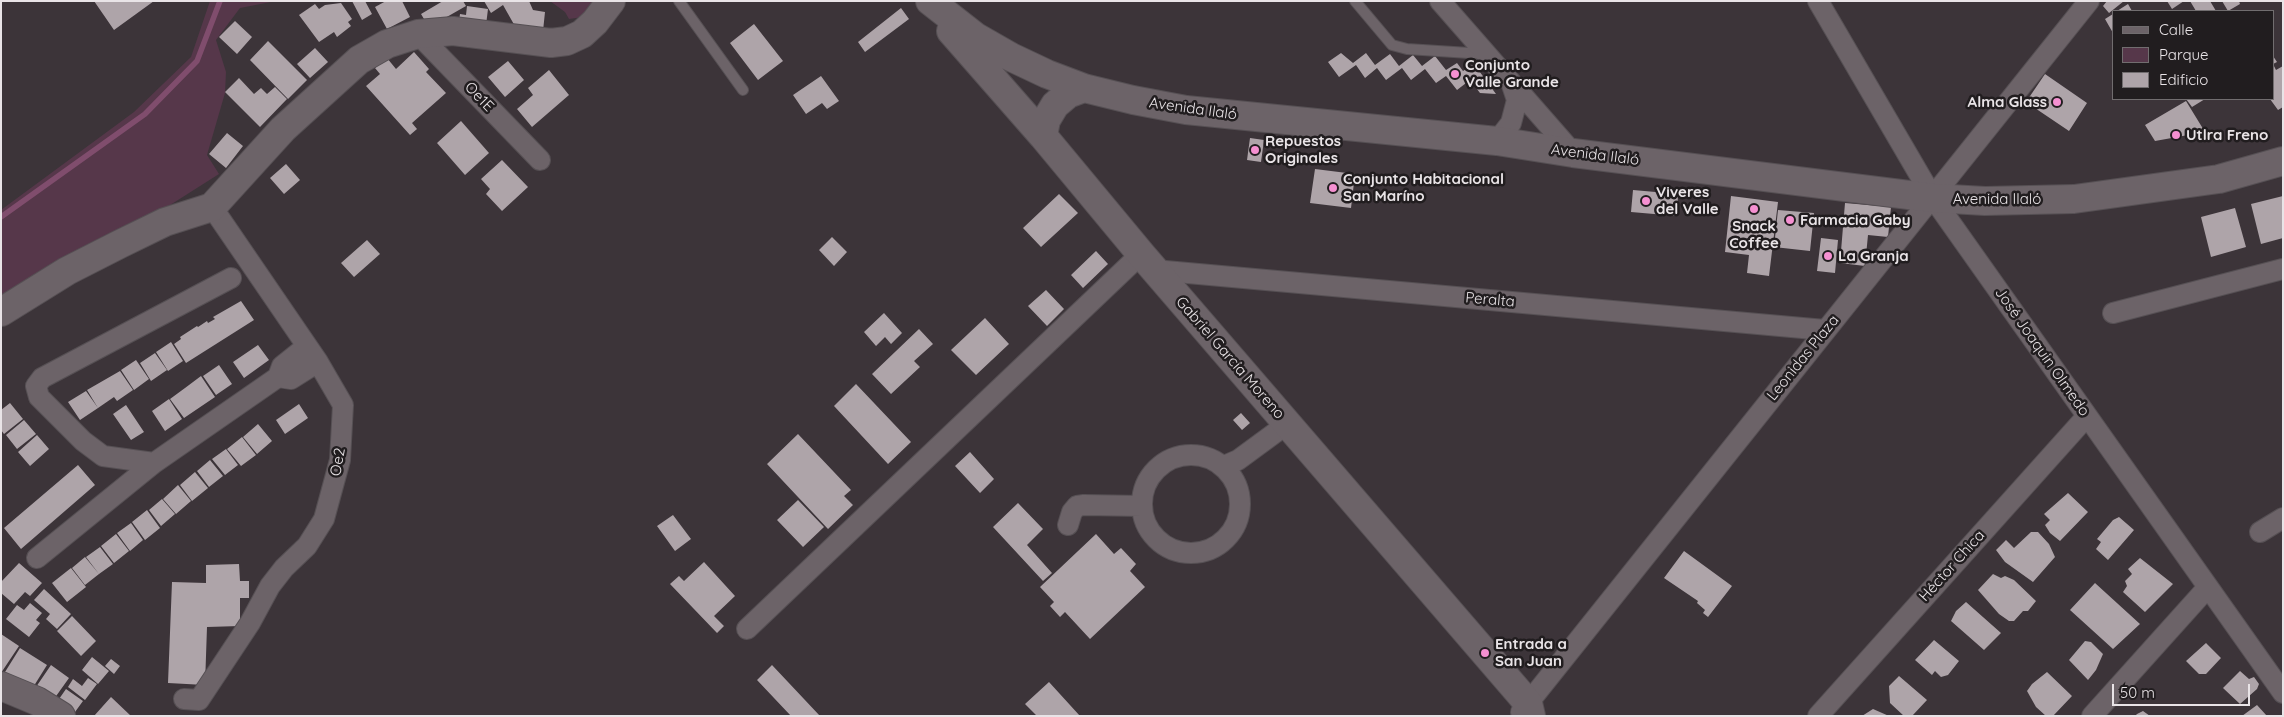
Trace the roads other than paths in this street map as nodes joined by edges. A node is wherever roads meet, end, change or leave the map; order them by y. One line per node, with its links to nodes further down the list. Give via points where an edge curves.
1 (611, 1): 9 (street, via 582,34 567,41 551,43 453,30)
2 (679, 1): 13 (lane)
3 (926, 1): 14 (street, Gabriel García Moreno)
4 (930, 1): 12 (street, Avenida Ilaló, via 976,37 1011,57)
5 (1355, 1): 10 (lane, via 1392,45 1407,49)
6 (1440, 1): 10 (street)
7 (1818, 1): 19 (street, José Joaquin Olmedo)
8 (2090, 1): 19 (street, Leonidas Plaza)
9 (418, 34): 17 (street, Oe1E); 20 (street, via 387,44 359,60 284,129)
10 (1485, 54): 11 (street)
11 (1512, 85): 15 (street, via 1517,100 1511,123); 16 (street)
12 (1084, 88): 14 (street, via 1068,94 1055,105 1046,120); 15 (street, Avenida Ilaló, via 1186,110)
13 (743, 90)
14 (1043, 136): 21 (street, Gabriel García Moreno)
15 (1497, 141): 16 (street, Avenida Ilaló)
16 (1573, 153): 19 (street, Avenida Ilaló, via 1852,191)
17 (540, 160)
18 (2283, 161): 19 (street, Avenida Ilaló, via 2218,179 2074,199 1985,201)
19 (1933, 198): 26 (street, Leonidas Plaza, via 1868,270); 28 (street, José Joaquin Olmedo)
20 (212, 207): 24 (street, via 166,222 120,244 67,271); 27 (street, Oe2)
21 (1148, 262): 26 (street, Peralta); 29 (street, Gabriel García Moreno); 40 (street)
22 (2283, 269): 25 (street)
23 (230, 278): 30 (street, via 42,378 36,386 39,397 83,441)
24 (1, 312)
25 (2113, 313)
26 (1825, 330): 44 (street, Leonidas Plaza)
27 (313, 354): 31 (street, via 282,366 278,377); 43 (street, Oe2, via 344,405 340,460 324,519 307,546 270,586 199,700)
28 (2087, 416): 39 (street, José Joaquin Olmedo); 46 (street, Héctor Chica)
29 (1287, 424): 32 (street, via 1238,460); 44 (street, Gabriel García Moreno)
30 (103, 456): 31 (street); 33 (street, via 116,472)
31 (154, 462): 33 (street)
32 (1224, 466): 34 (street, via 1192,454 1175,457 1160,466 1149,479); 34 (street, via 1235,480 1241,497 1240,515 1233,531 1221,544 1205,552 1187,554 1170,549 1156,539 1146,524)
33 (112, 497): 38 (street)
34 (1142, 506): 36 (street, via 1077,506)
35 (2283, 518): 37 (street)
36 (1068, 525)
37 (2260, 532)
38 (37, 558)
39 (2208, 587): 42 (street, José Joaquin Olmedo); 47 (street)
40 (747, 630)
41 (1, 686): 45 (street, via 37,700)
42 (2283, 693)
43 (184, 699)
44 (1525, 711)
45 (60, 716)
46 (1818, 716)
47 (2092, 716)

